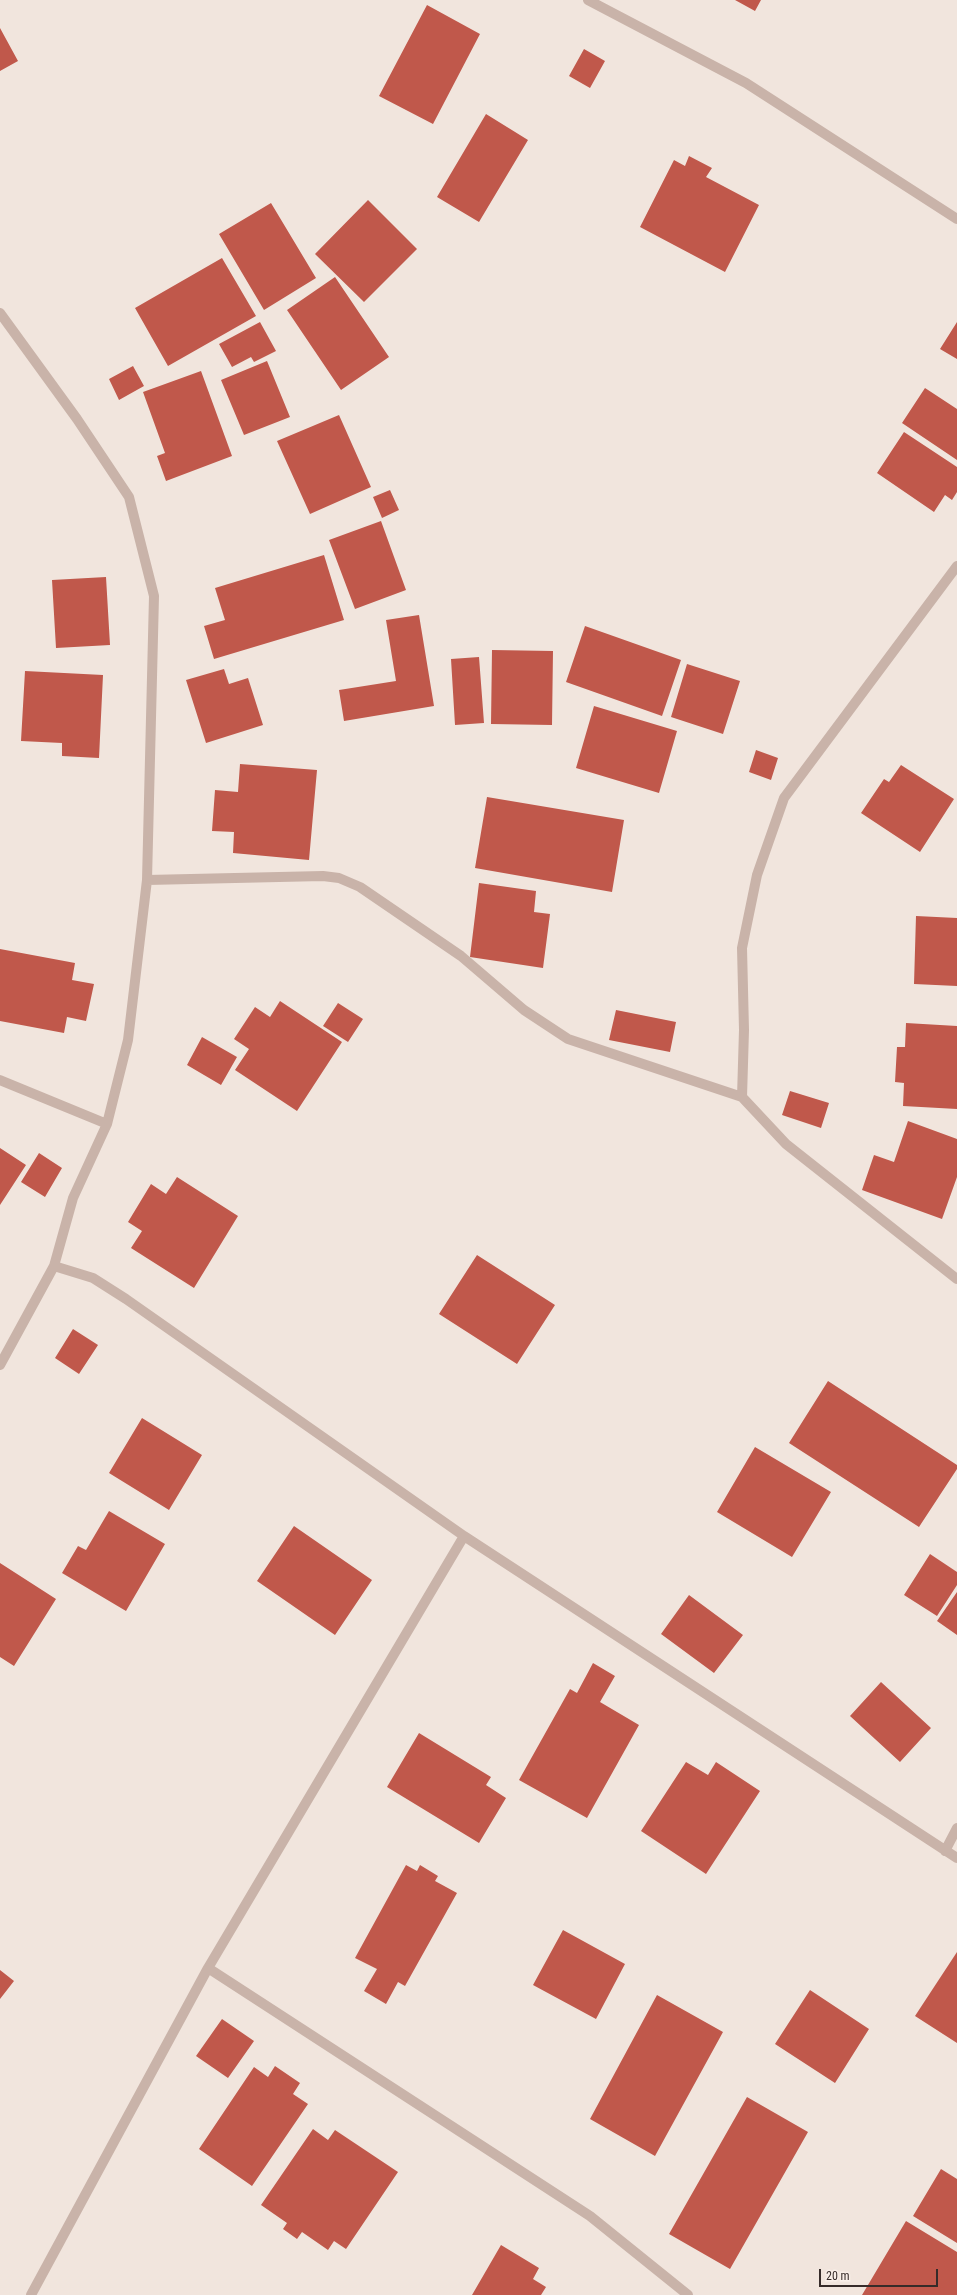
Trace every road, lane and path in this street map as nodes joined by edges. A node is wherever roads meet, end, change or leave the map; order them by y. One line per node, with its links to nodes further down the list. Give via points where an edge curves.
1 (588, 0): 2 (street, via 746,83)
2 (957, 219)
3 (0, 313): 5 (street, via 77,419 129,497 154,596)
4 (957, 566): 7 (street, via 784,798 756,875 742,948)
5 (147, 880): 7 (street, via 323,876 339,878 360,888 461,956 524,1010 568,1039); 8 (street, via 128,1040)
6 (0, 1080): 8 (street)
7 (742, 1097): 10 (street, via 786,1144)
8 (107, 1124): 9 (street, via 73,1198)
9 (54, 1266): 11 (street); 12 (street, via 93,1278 126,1299)
10 (957, 1279)
11 (0, 1364)
12 (464, 1536): 14 (street); 16 (street)
13 (957, 1828): 14 (street)
14 (945, 1851): 15 (street)
15 (957, 1858)
16 (208, 1968): 17 (street); 18 (street, via 590,2216)
17 (31, 2295)
18 (688, 2295)

